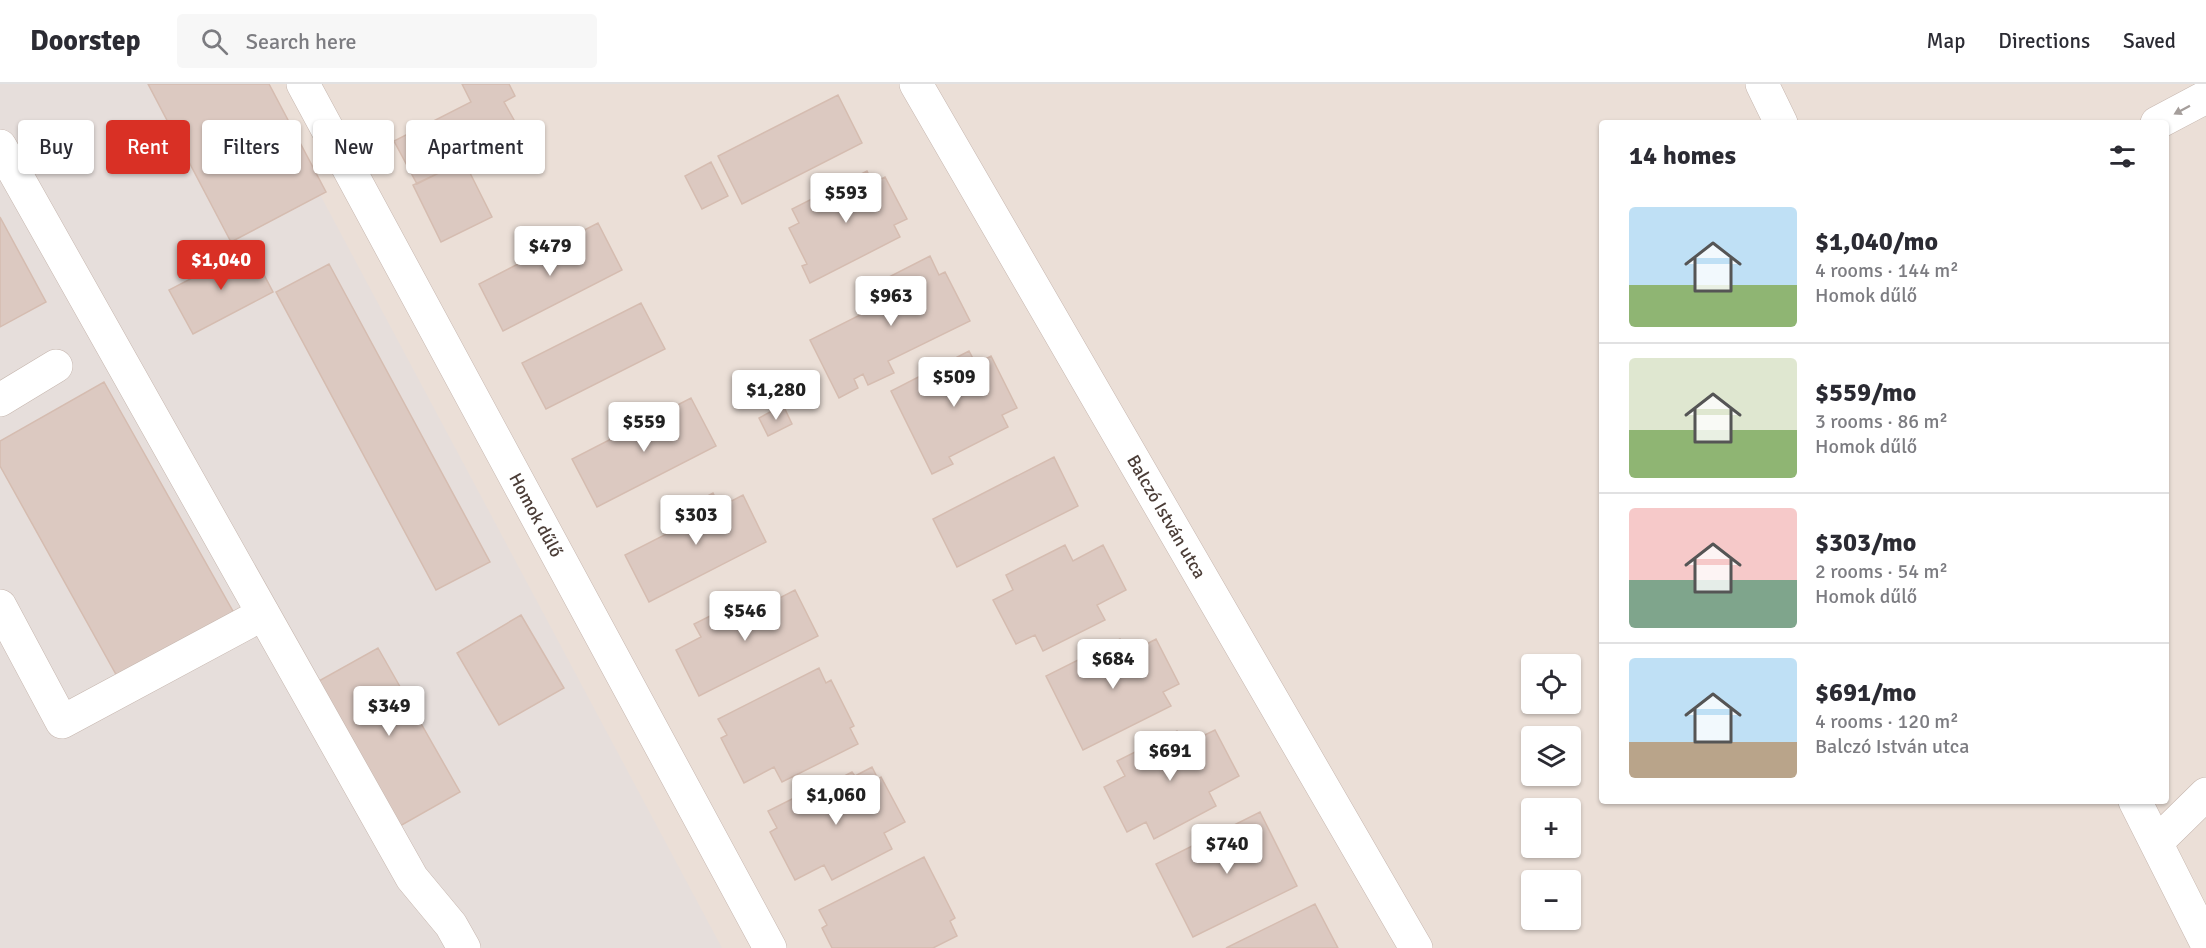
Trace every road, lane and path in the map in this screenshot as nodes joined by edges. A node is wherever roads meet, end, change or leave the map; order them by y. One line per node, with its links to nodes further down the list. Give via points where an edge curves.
1 (303, 84): 17 (street, Homok dűlő)
2 (916, 84): 18 (street, Balczó István utca)
3 (1762, 84): 5 (street)
4 (2206, 98): 6 (street, one-way to 6)
5 (1780, 120)
6 (2163, 120)
7 (0, 146): 11 (street)
8 (56, 366): 9 (street)
9 (0, 400)
10 (0, 606): 11 (street, via 62,722)
11 (264, 614): 16 (street, via 412,878 451,925)
12 (2206, 794): 14 (street)
13 (2137, 804): 14 (street)
14 (2157, 842): 15 (street)
15 (2206, 942)
16 (464, 948)
17 (770, 948)
18 (1416, 948)

